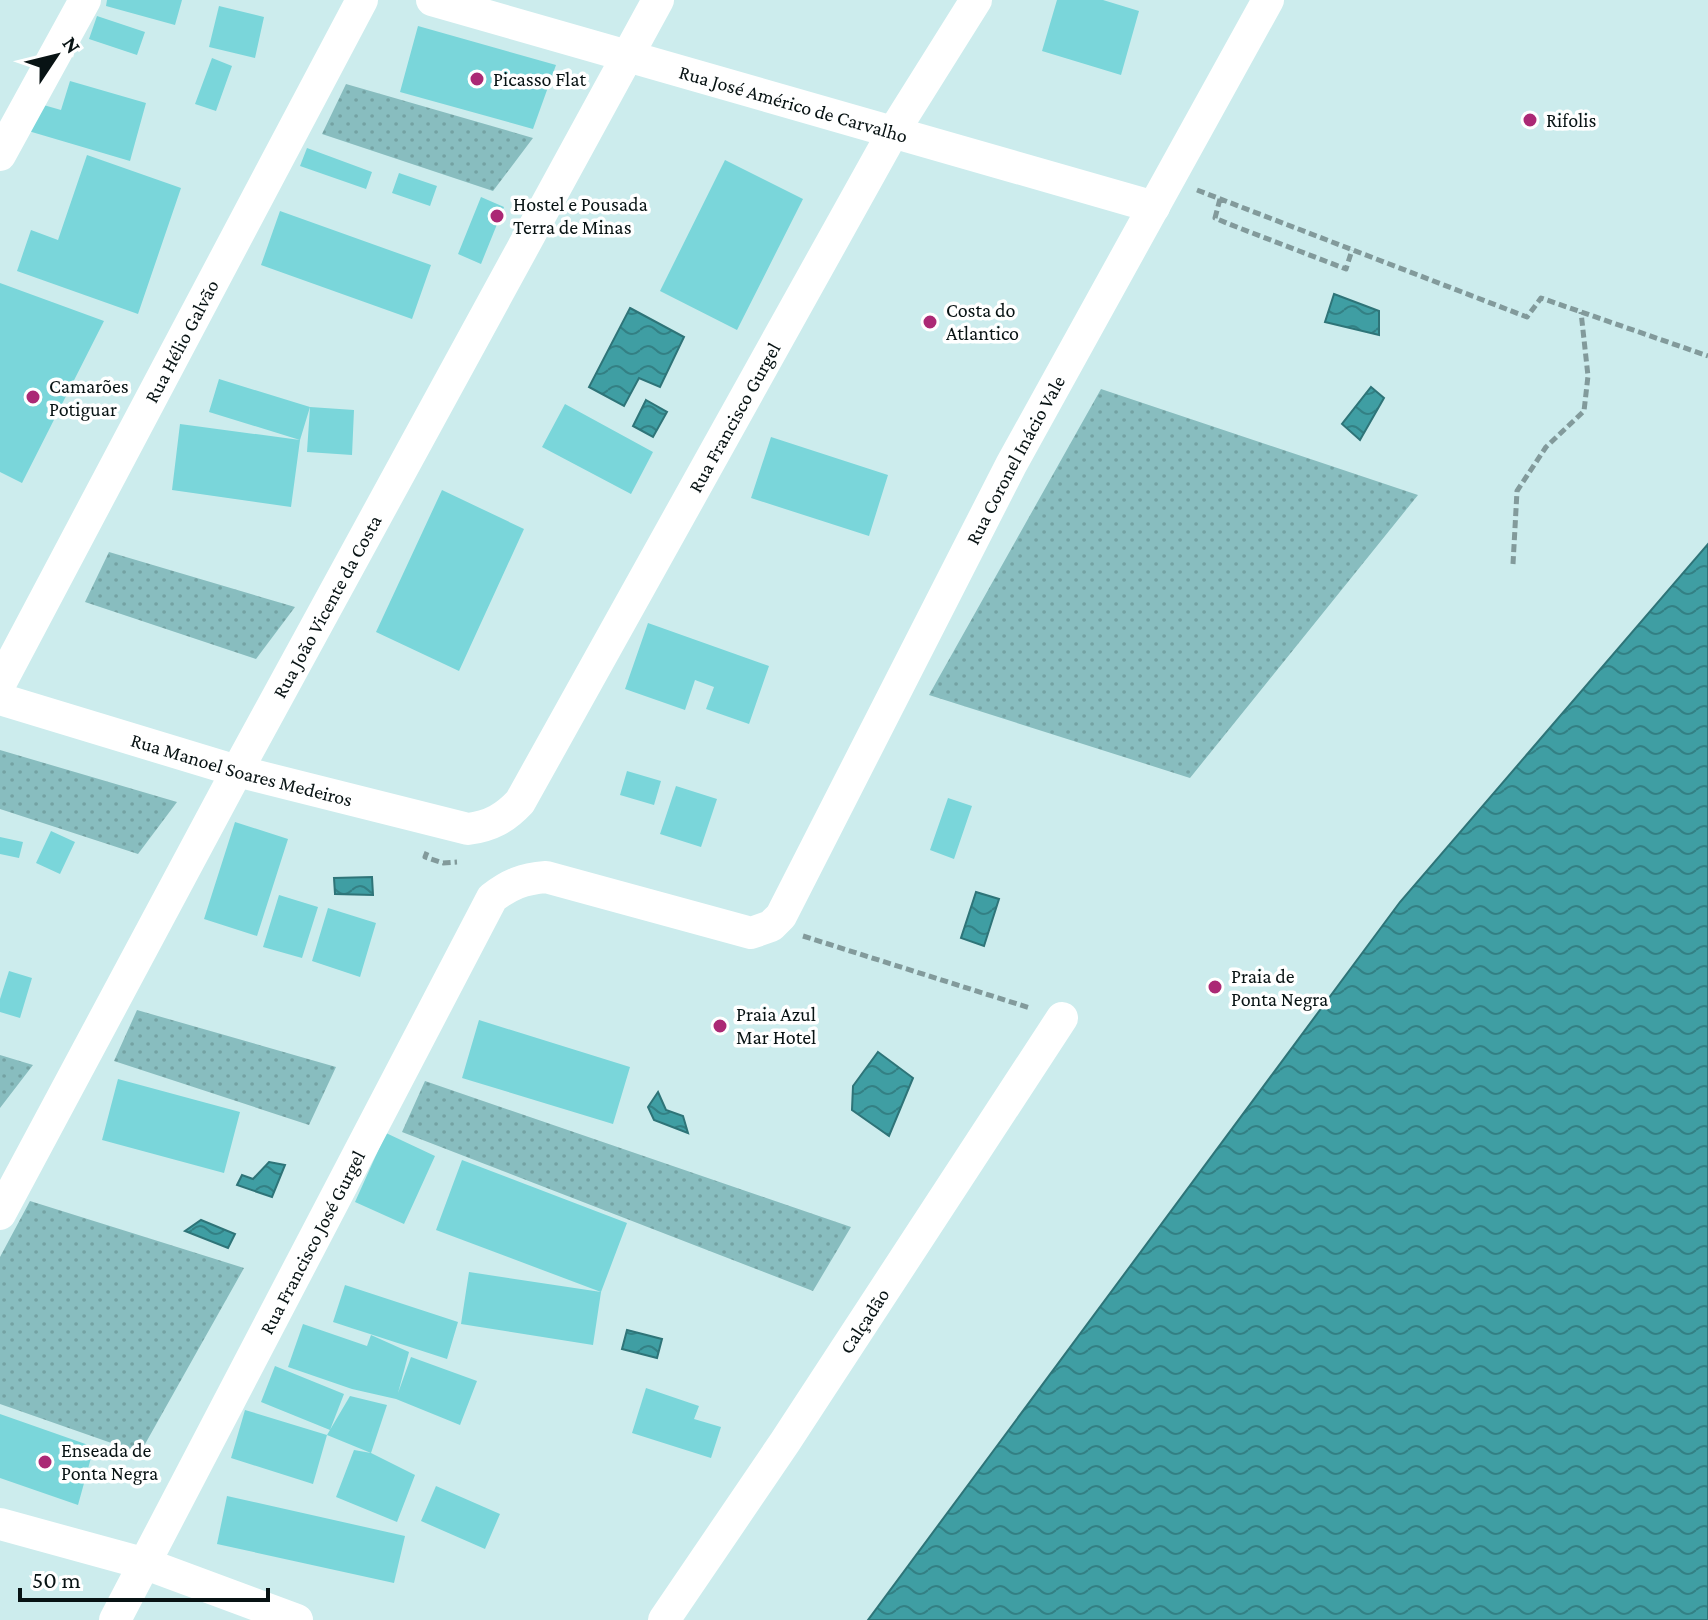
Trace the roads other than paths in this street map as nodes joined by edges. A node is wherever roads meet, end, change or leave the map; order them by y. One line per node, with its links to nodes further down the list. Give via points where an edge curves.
1 (85, 0): 9 (street)
2 (362, 0): 11 (street, Rua Hélio Galvão)
3 (432, 0): 7 (street, Rua José Américo de Carvalho)
4 (658, 0): 7 (street, Rua João Vicente da Costa)
5 (976, 0): 8 (street, Rua Francisco Gurgel)
6 (1268, 0): 10 (street, Rua Coronel Inácio Vale)
7 (628, 55): 8 (street, Rua José Américo de Carvalho); 13 (street, Rua João Vicente da Costa)
8 (892, 134): 10 (street, Rua José Américo de Carvalho); 14 (street, Rua Francisco Gurgel, via 520,802)
9 (0, 155)
10 (1154, 207): 15 (street, Rua Coronel Inácio Vale, via 1011,465 781,916 751,933 546,877)
11 (0, 684)
12 (0, 699): 13 (street, Rua Manoel Soares Medeiros)
13 (237, 771): 14 (street, Rua Manoel Soares Medeiros, via 468,829); 17 (street, Rua João Vicente da Costa)
14 (484, 827)
15 (525, 878): 19 (street, Rua Francisco José Gurgel, via 492,898)
16 (1062, 1018): 22 (street, Calçadão)
17 (0, 1214)
18 (0, 1524): 19 (street)
19 (146, 1564): 20 (street, Rua Francisco José Gurgel); 21 (street)
20 (115, 1620)
21 (297, 1620)
22 (664, 1620)

